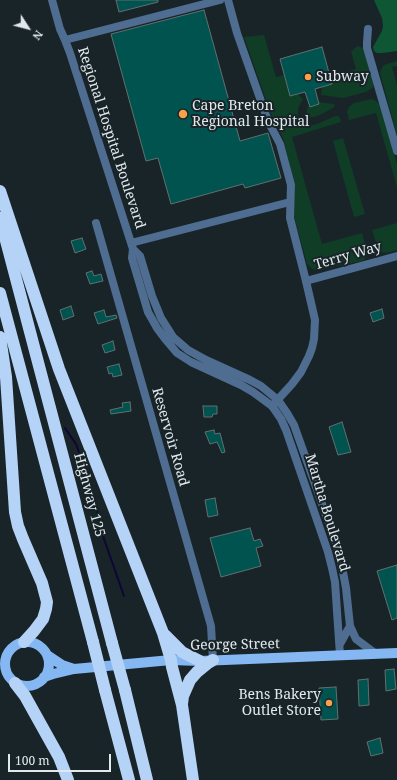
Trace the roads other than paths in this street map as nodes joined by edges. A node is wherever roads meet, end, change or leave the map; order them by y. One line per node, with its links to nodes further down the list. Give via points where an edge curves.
1 (52, 0): 5 (street, Regional Hospital Boulevard)
2 (220, 0): 5 (street, Regional Hospital Boulevard)
3 (228, 0): 8 (street, via 265,113 280,144 291,185)
4 (368, 29): 6 (street, via 367,48)
5 (65, 40): 11 (street, Regional Hospital Boulevard)
6 (397, 151)
7 (0, 191): 18 (highway, via 59,369)
8 (290, 202): 11 (street, Regional Hospital Boulevard); 13 (street, via 290,218)
9 (0, 218): 37 (highway, Highway 125, bridge)
10 (96, 223): 28 (street, Reservoir Road, via 210,626)
11 (132, 246): 16 (street, Regional Hospital Boulevard, via 140,256 152,296 161,318 173,337 188,350 206,360 262,386)
12 (397, 256): 13 (street, Terry Way)
13 (306, 281): 16 (street, via 315,320 312,348 301,372)
14 (0, 293): 36 (highway, bridge)
15 (0, 337): 19 (highway, via 6,377 15,512 22,539 47,602 43,619)
16 (275, 403): 17 (street, Martha Boulevard, via 287,413 294,425 336,543 344,572); 20 (street, Martha Boulevard, via 328,552 335,582)
17 (350, 626): 20 (street); 23 (street, via 356,639)
18 (163, 633): 27 (highway); 29 (highway, via 182,652)
19 (24, 642): 21 (main road); 24 (main road, via 35,643)
20 (339, 645): 25 (street)
21 (9, 650): 26 (main road); 33 (main road, via 5,668)
22 (397, 653): 23 (main road, George Street)
23 (376, 654): 25 (main road, George Street)
24 (47, 655): 30 (main road, George Street); 32 (main road, via 48,666)
25 (340, 655): 28 (main road, George Street)
26 (0, 656)
27 (171, 660): 29 (main road, George Street); 30 (main road, George Street); 34 (highway)
28 (213, 660): 29 (main road, George Street); 34 (highway, via 190,680)
29 (200, 661)
30 (74, 669): 32 (main road, George Street)
31 (0, 674): 33 (main road)
32 (44, 677): 33 (main road, via 28,686)
33 (13, 681): 35 (highway, via 25,696 59,756)
34 (182, 705): 38 (highway)
35 (68, 780)
36 (129, 780)
37 (147, 780)
38 (193, 780)

